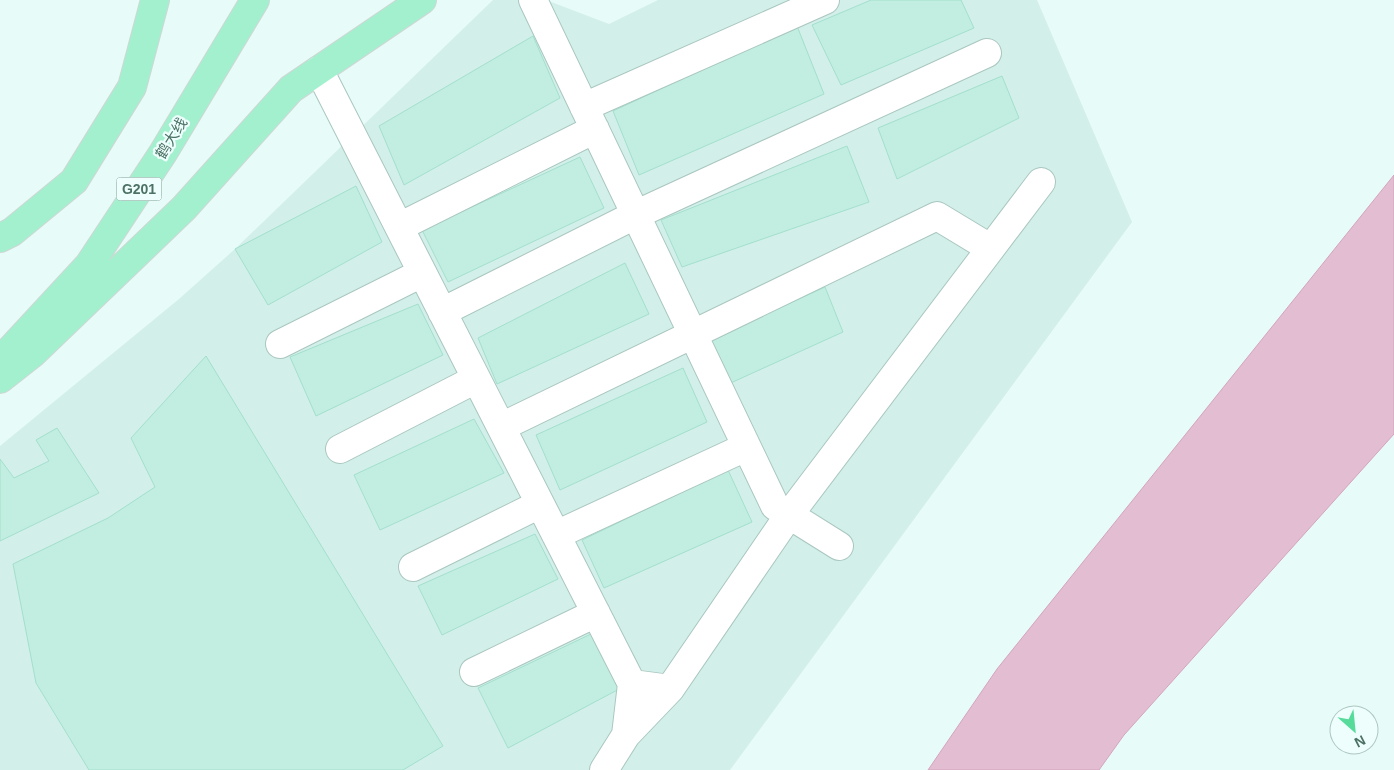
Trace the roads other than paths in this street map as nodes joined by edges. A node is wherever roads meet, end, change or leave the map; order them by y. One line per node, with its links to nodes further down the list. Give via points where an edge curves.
1 (155, 0): 12 (highway, via 132,87 74,181 12,232)
2 (255, 0): 18 (highway, 鹤大线 / G201, via 163,153 89,265)
3 (422, 0): 7 (highway)
4 (533, 0): 8 (street)
5 (826, 0): 8 (street)
6 (987, 53): 10 (street)
7 (319, 70): 11 (street); 20 (highway, via 291,89 184,208 33,353)
8 (589, 118): 10 (street); 11 (street)
9 (1041, 182): 13 (street)
10 (636, 215): 15 (street); 16 (street)
11 (399, 227): 14 (street)
12 (0, 238)
13 (990, 248): 16 (street, via 937,216); 25 (street)
14 (422, 273): 15 (street); 17 (street)
15 (442, 312): 19 (street)
16 (692, 333): 21 (street); 22 (street)
17 (280, 344)
18 (0, 361)
19 (476, 379): 21 (street); 23 (street)
20 (0, 380)
21 (501, 427): 24 (street)
22 (746, 447): 25 (street, via 775,506); 26 (street)
23 (340, 449)
24 (540, 504): 26 (street); 28 (street)
25 (789, 515): 27 (street); 32 (street)
26 (556, 535): 29 (street)
27 (839, 546)
28 (413, 567)
29 (596, 613): 30 (street); 31 (street)
30 (474, 672)
31 (632, 684): 32 (street); 33 (street)
32 (670, 689): 33 (street)
33 (626, 735): 34 (street)
34 (604, 770)

